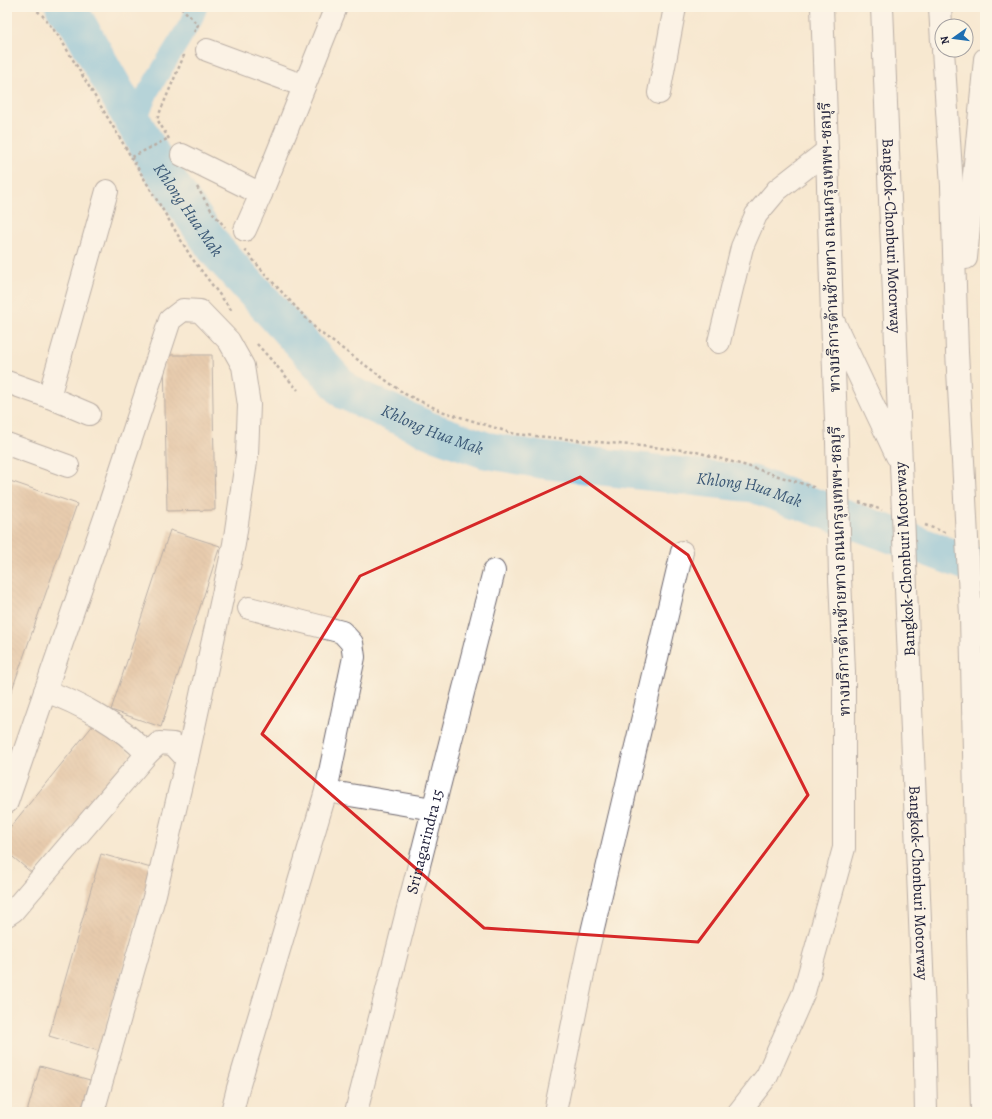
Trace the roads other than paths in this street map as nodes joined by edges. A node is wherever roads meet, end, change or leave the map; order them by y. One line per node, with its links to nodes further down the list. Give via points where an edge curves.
1 (336, 7): 10 (main road)
2 (675, 7): 11 (main road)
3 (822, 7): 13 (main road, ทางบริการด้านซ้ายทาง ถนนกรุงเทพฯ-ชลบุรี)
4 (882, 7): 24 (main road, Bangkok-Chonburi Motorway)
5 (940, 7): 6 (main road)
6 (941, 18)
7 (196, 45): 10 (main road)
8 (944, 58): 19 (main road, via 952,186)
9 (985, 59): 19 (main road)
10 (304, 86): 15 (main road)
11 (660, 93)
12 (174, 146): 15 (main road)
13 (827, 151): 17 (main road, ทางบริการด้านซ้ายทาง ถนนกรุงเทพฯ-ชลบุรี); 18 (main road, via 777,190 756,215 742,247)
14 (107, 191): 21 (main road)
15 (261, 194): 16 (main road)
16 (238, 236)
17 (831, 316): 24 (main road); 36 (main road, ทางบริการด้านซ้ายทาง ถนนกรุงเทพฯ-ชลบุรี, bridge, via 844,672 844,848 804,992)
18 (719, 342)
19 (957, 352): 44 (main road, bridge, via 970,616)
20 (7, 382): 21 (main road)
21 (49, 397): 22 (main road)
22 (89, 414)
23 (7, 444): 25 (main road)
24 (901, 464): 43 (main road, Bangkok-Chonburi Motorway, bridge)
25 (68, 466)
26 (682, 552): 40 (main road, via 588,949)
27 (494, 571): 34 (main road, Srinagarindra 15)
28 (249, 608): 32 (main road, via 342,632 352,644 354,657)
29 (45, 691): 30 (main road, via 89,711 124,732); 31 (main road, via 170,320 183,310 200,311 229,341 243,366 249,405 247,455 234,544); 33 (main road)
30 (147, 754): 31 (main road, via 159,744 173,744); 35 (main road, via 14,911)
31 (187, 759): 37 (main road, via 155,894)
32 (326, 790): 34 (main road); 38 (main road)
33 (7, 802)
34 (433, 809): 39 (main road, Srinagarindra 15)
35 (7, 914)
36 (767, 1076): 41 (main road, ทางบริการด้านซ้ายทาง ถนนกรุงเทพฯ-ชลบุรี); 42 (main road)
37 (93, 1112)
38 (232, 1112)
39 (356, 1112)
40 (555, 1112)
41 (739, 1112)
42 (756, 1112)
43 (926, 1112)
44 (982, 1112)

